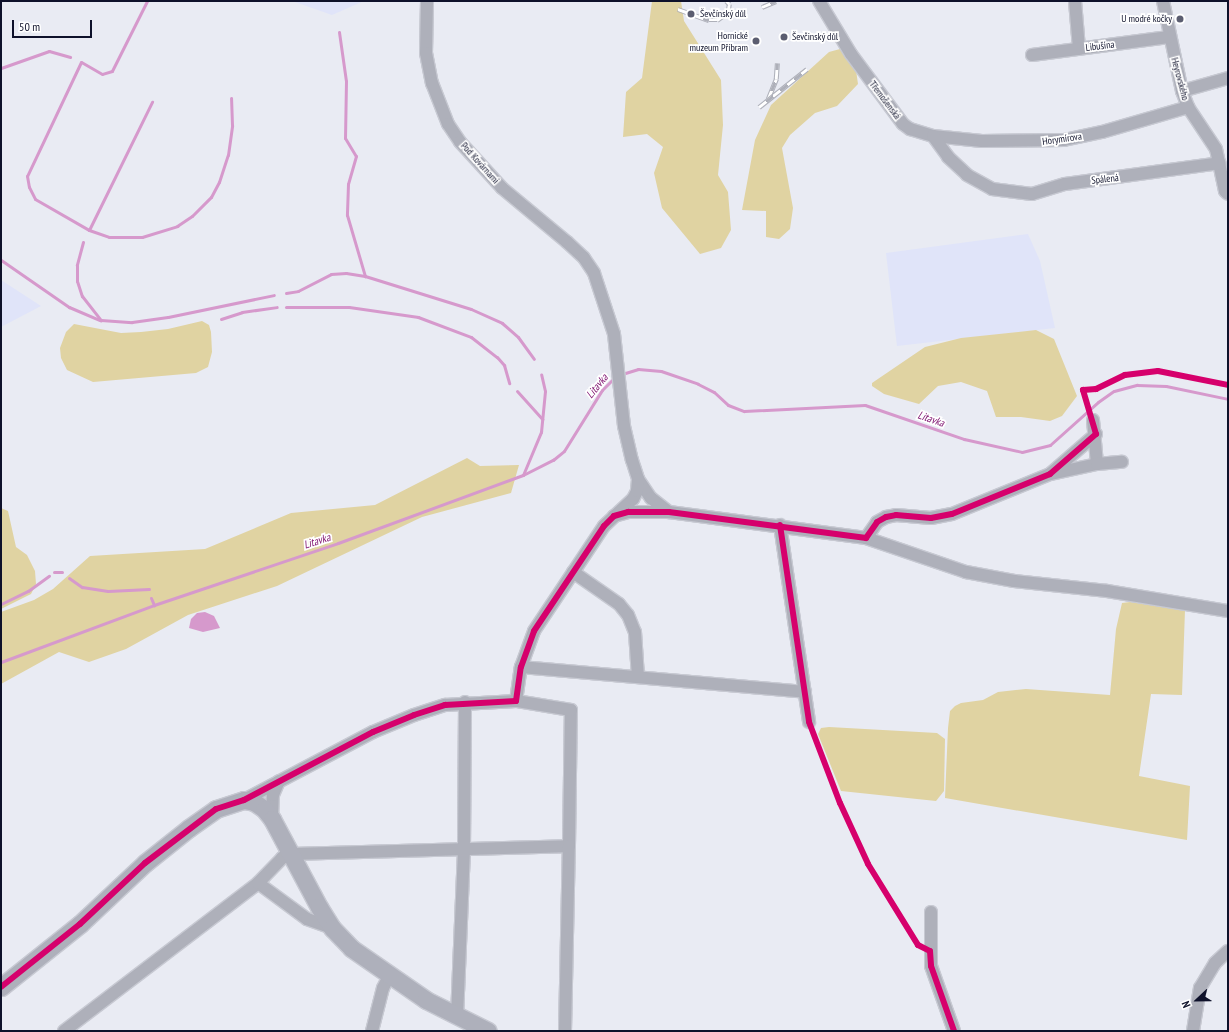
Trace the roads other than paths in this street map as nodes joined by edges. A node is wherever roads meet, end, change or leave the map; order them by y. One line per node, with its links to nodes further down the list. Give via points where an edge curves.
1 (427, 1): 19 (street, Pod Kovárnami, via 426,53 432,83 448,124 460,142 502,188 584,258 594,273 614,334 627,443)
2 (819, 1): 11 (street, Třemošenská, via 851,54 903,124 910,129)
3 (1075, 1): 6 (street)
4 (1163, 1): 5 (street, Heyrovského)
5 (1169, 37): 6 (street, Libušina); 9 (street, Heyrovského)
6 (1079, 49): 7 (street, Libušina)
7 (1032, 55)
8 (1228, 78): 9 (street)
9 (1182, 91): 10 (street, Heyrovského)
10 (1188, 107): 11 (street, Horymírova, via 1102,132 1064,140 988,142); 12 (street, Heyrovského, via 1216,149)
11 (933, 136): 12 (street, Spálená, via 948,157 967,175 992,189 1032,194 1065,184)
12 (1220, 163): 13 (street, Heyrovského, via 1225,191)
13 (1228, 194)
14 (1094, 420): 15 (street)
15 (1096, 434): 17 (street); 18 (street)
16 (1122, 462): 17 (street)
17 (1097, 464): 18 (street)
18 (1050, 474): 23 (street, via 952,514 931,518 896,514 886,517 877,522)
19 (638, 479): 20 (street, via 651,498); 21 (street, via 633,499)
20 (669, 512): 21 (street, via 628,512); 22 (street)
21 (614, 516): 24 (street)
22 (780, 525): 23 (street); 28 (street)
23 (866, 538): 25 (street, via 966,572)
24 (573, 572): 26 (street, via 534,631); 27 (street, via 619,604 628,615 635,632)
25 (1228, 611)
26 (521, 667): 27 (street); 29 (street)
27 (638, 677): 28 (street)
28 (805, 692): 31 (street)
29 (516, 701): 30 (street); 35 (street, via 571,710)
30 (465, 702): 32 (street, via 445,705 373,732); 36 (street)
31 (809, 722)
32 (279, 781): 33 (street); 34 (street, via 273,795)
33 (244, 800): 34 (street, via 254,802); 43 (street, via 216,810 189,828 145,863 80,924)
34 (272, 819): 37 (street)
35 (569, 846): 36 (street); 48 (street)
36 (464, 849): 37 (street); 44 (street)
37 (289, 854): 38 (street); 40 (street)
38 (258, 882): 40 (street, via 307,919); 45 (street)
39 (931, 912): 49 (street, via 931,966)
40 (332, 928): 42 (street, via 351,948)
41 (1228, 952): 50 (street, via 1215,963 1200,988)
42 (389, 976): 44 (street); 46 (street, via 383,988)
43 (1, 987)
44 (457, 1017): 47 (street)
45 (64, 1031)
46 (372, 1031)
47 (488, 1031)
48 (565, 1031)
49 (954, 1031)
50 (1193, 1031)

